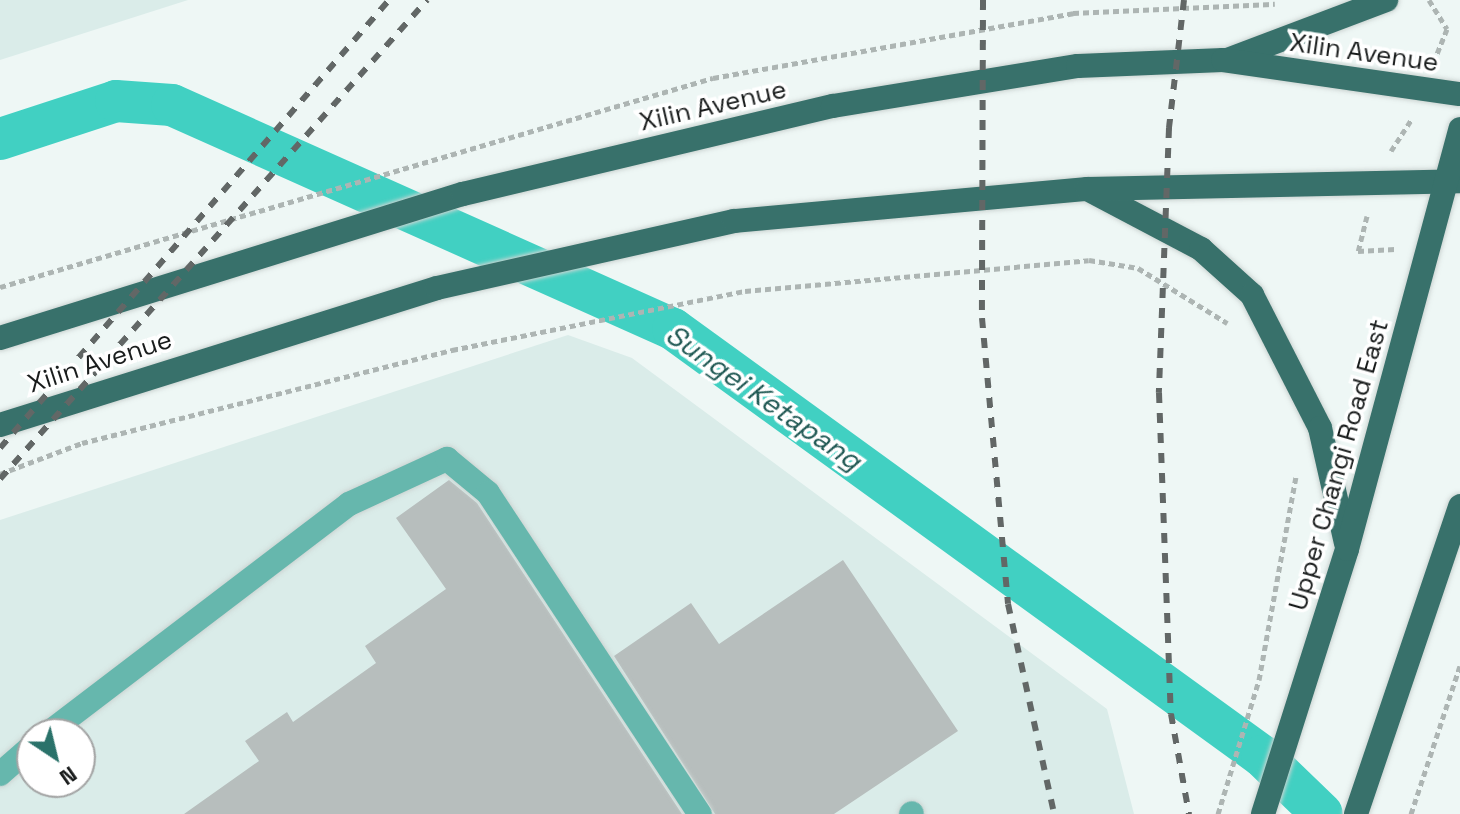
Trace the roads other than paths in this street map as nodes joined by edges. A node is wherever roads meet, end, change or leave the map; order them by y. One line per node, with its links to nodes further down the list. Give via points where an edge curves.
1 (1386, 0): 2 (main road)
2 (1223, 60): 3 (main road, Xilin Avenue); 7 (main road, Xilin Avenue, via 1078,66 833,106 463,194 247,256)
3 (1460, 94)
4 (1460, 129): 5 (main road, Upper Changi Road East)
5 (1453, 181): 6 (main road, Xilin Avenue); 10 (main road, Upper Changi Road East)
6 (1087, 189): 8 (main road, Xilin Avenue, via 734,221 437,288); 10 (main road, via 1201,249 1252,295 1320,428)
7 (0, 338)
8 (0, 425)
9 (1460, 506): 16 (main road)
10 (1347, 549): 15 (main road, Upper Changi Road East)
11 (68, 718): 14 (lane, via 349,504 447,459 488,493)
12 (16, 760): 13 (lane)
13 (0, 774)
14 (700, 814)
15 (1263, 814)
16 (1356, 814)

